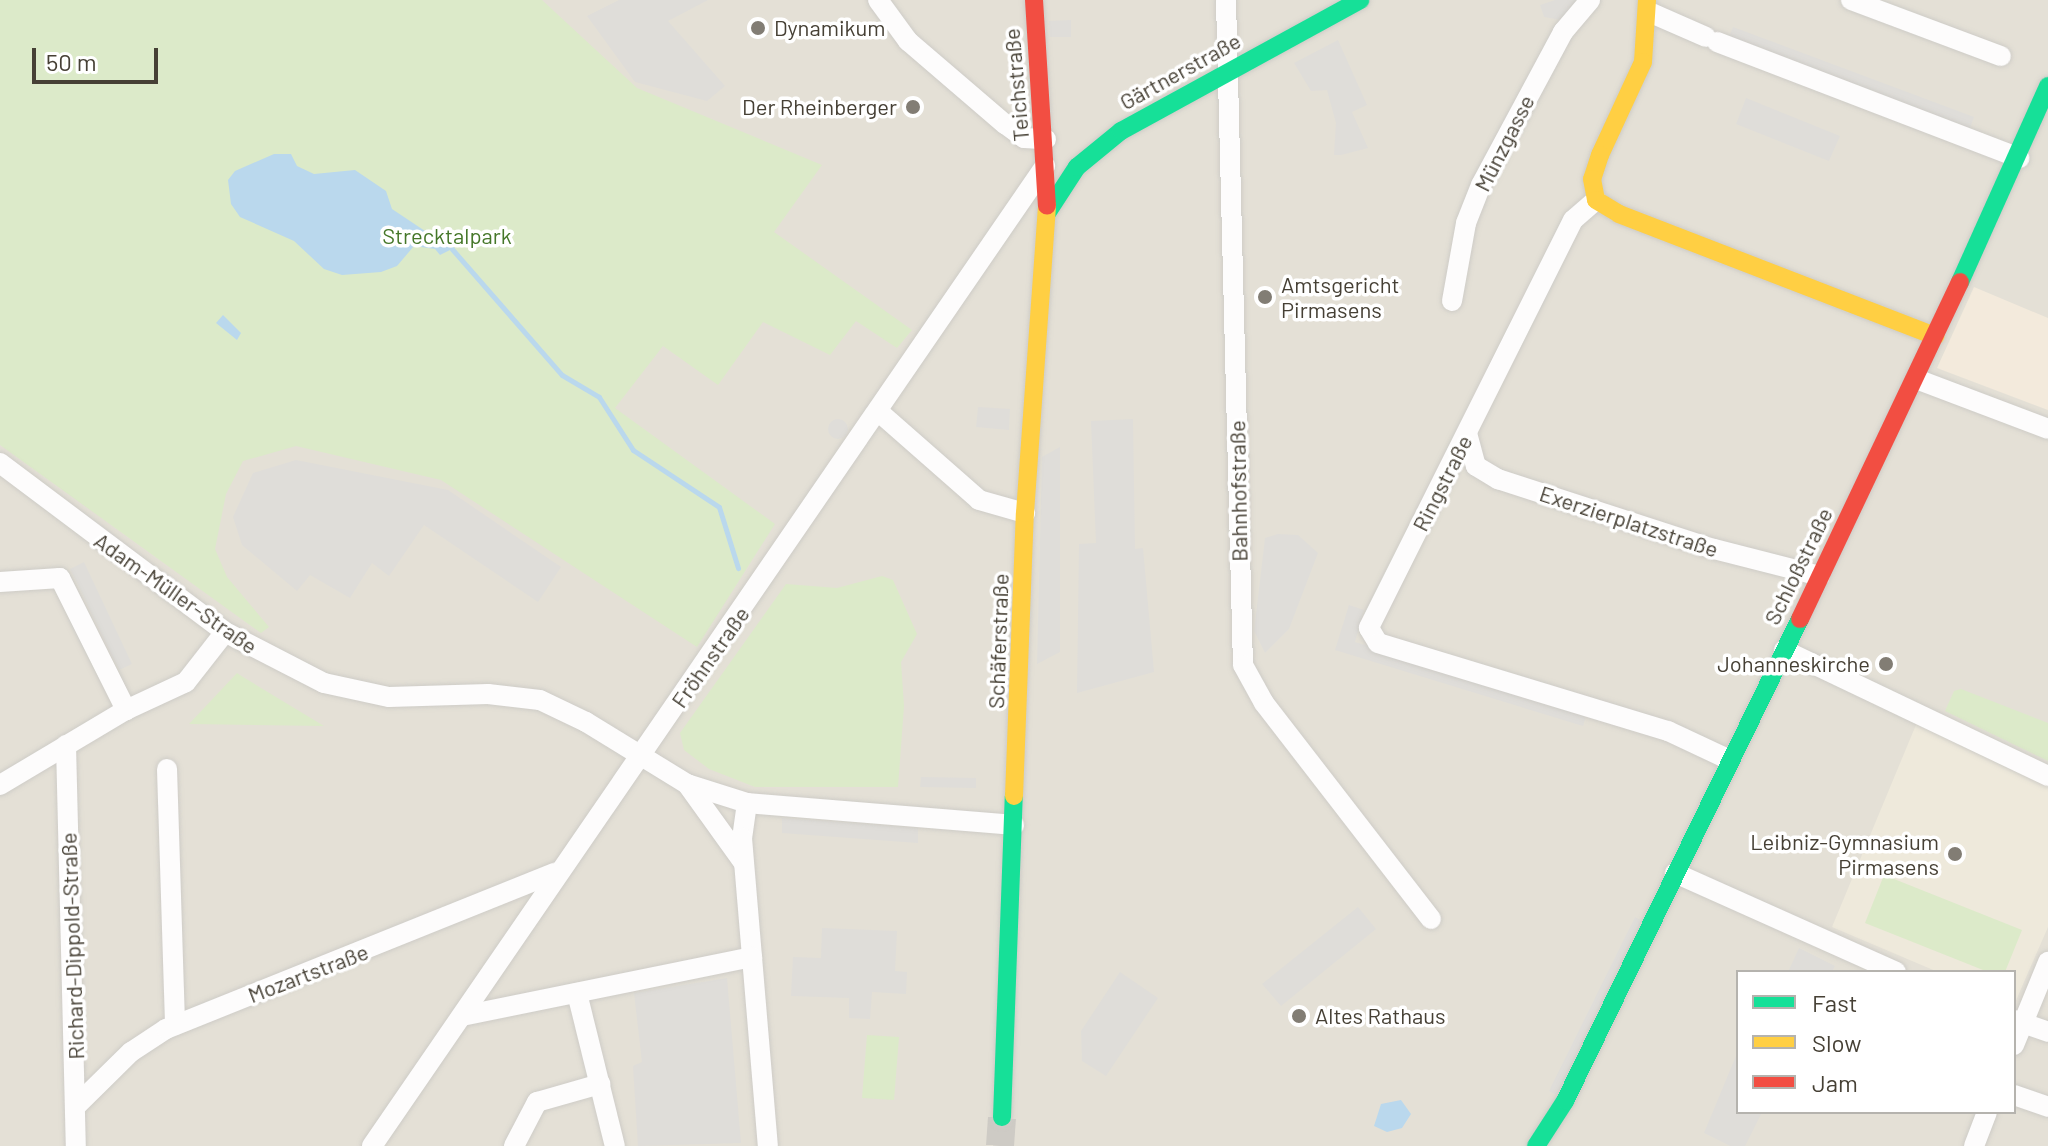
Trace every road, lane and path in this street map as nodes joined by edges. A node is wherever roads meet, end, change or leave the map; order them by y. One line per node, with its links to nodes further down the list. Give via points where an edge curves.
1 (878, 0): 11 (street, via 908,41 1005,124 1024,138)
2 (1034, 0): 11 (main road, Teichstraße)
3 (1226, 0): 9 (street, Bahnhofstraße)
4 (1360, 0): 9 (main road, Gärtnerstraße)
5 (1590, 0): 17 (street, Münzgasse, via 1563,32 1481,185 1466,223)
6 (1851, 0): 8 (street)
7 (1648, 6): 13 (street, via 1712,40); 15 (main road, via 1643,62 1592,179)
8 (1995, 53)
9 (1231, 69): 12 (main road, Gärtnerstraße); 42 (street, Bahnhofstraße, via 1243,665 1264,703)
10 (2048, 86): 13 (main road, Schloßstraße)
11 (1056, 138): 12 (main road); 14 (main road, Teichstraße)
12 (1093, 152): 16 (main road, Gärtnerstraße)
13 (2019, 158): 18 (main road, Schloßstraße)
14 (1045, 166): 16 (main road, Schäferstraße); 20 (street, Fröhnstraße)
15 (1596, 200): 18 (main road, via 1619,214); 22 (street, Ringstraße, via 1573,220)
16 (1047, 213): 24 (main road, Schäferstraße)
17 (1452, 301)
18 (1935, 336): 19 (main road, Schloßstraße)
19 (1916, 379): 21 (street); 25 (main road, Schloßstraße)
20 (879, 412): 24 (street, via 979,500); 31 (street, Fröhnstraße)
21 (2048, 429)
22 (1467, 433): 25 (street, Exerzierplatzstraße, via 1476,466 1498,479 1714,549); 32 (street, Ringstraße, via 1369,628 1372,637 1668,731)
23 (0, 463): 27 (street, Adam-Müller-Straße)
24 (1025, 513): 38 (main road, Schäferstraße)
25 (1820, 576): 28 (main road, Schloßstraße)
26 (0, 582): 29 (street, via 60,578)
27 (225, 632): 29 (street, via 186,682); 31 (street, Adam-Müller-Straße, via 283,665 359,693 540,700)
28 (1784, 650): 32 (main road, Schloßstraße); 34 (street)
29 (126, 710): 30 (street)
30 (66, 745): 36 (street); 53 (street, Richard-Dippold-Straße)
31 (641, 756): 35 (street, Adam-Müller-Straße); 40 (street, Fröhnstraße)
32 (1730, 760): 41 (main road, Schloßstraße)
33 (167, 769): 49 (street)
34 (2048, 776)
35 (687, 784): 37 (street); 39 (street)
36 (0, 785)
37 (747, 803): 38 (street); 39 (street)
38 (1014, 825): 56 (main road, Schäferstraße)
39 (745, 866): 43 (street)
40 (559, 871): 47 (street, Fröhnstraße); 49 (street, Mozartstraße)
41 (1675, 873): 45 (street); 62 (main road, Schloßstraße, via 1565,1101)
42 (1431, 919)
43 (752, 957): 46 (street); 61 (street)
44 (2048, 962): 48 (street)
45 (1892, 970)
46 (577, 993): 47 (street); 51 (street)
47 (462, 1016): 58 (street, Fröhnstraße)
48 (2018, 1022): 50 (street)
49 (175, 1025): 53 (street, Mozartstraße, via 131,1052)
50 (2048, 1032)
51 (600, 1084): 59 (street, via 537,1102); 60 (street)
52 (2016, 1096): 54 (street)
53 (77, 1105): 57 (street, Richard-Dippold-Straße)
54 (2048, 1107)
55 (1986, 1114): 63 (street)
56 (1002, 1117)
57 (76, 1146)
58 (372, 1146)
59 (514, 1146)
60 (615, 1146)
61 (768, 1146)
62 (1536, 1146)
63 (1974, 1146)

